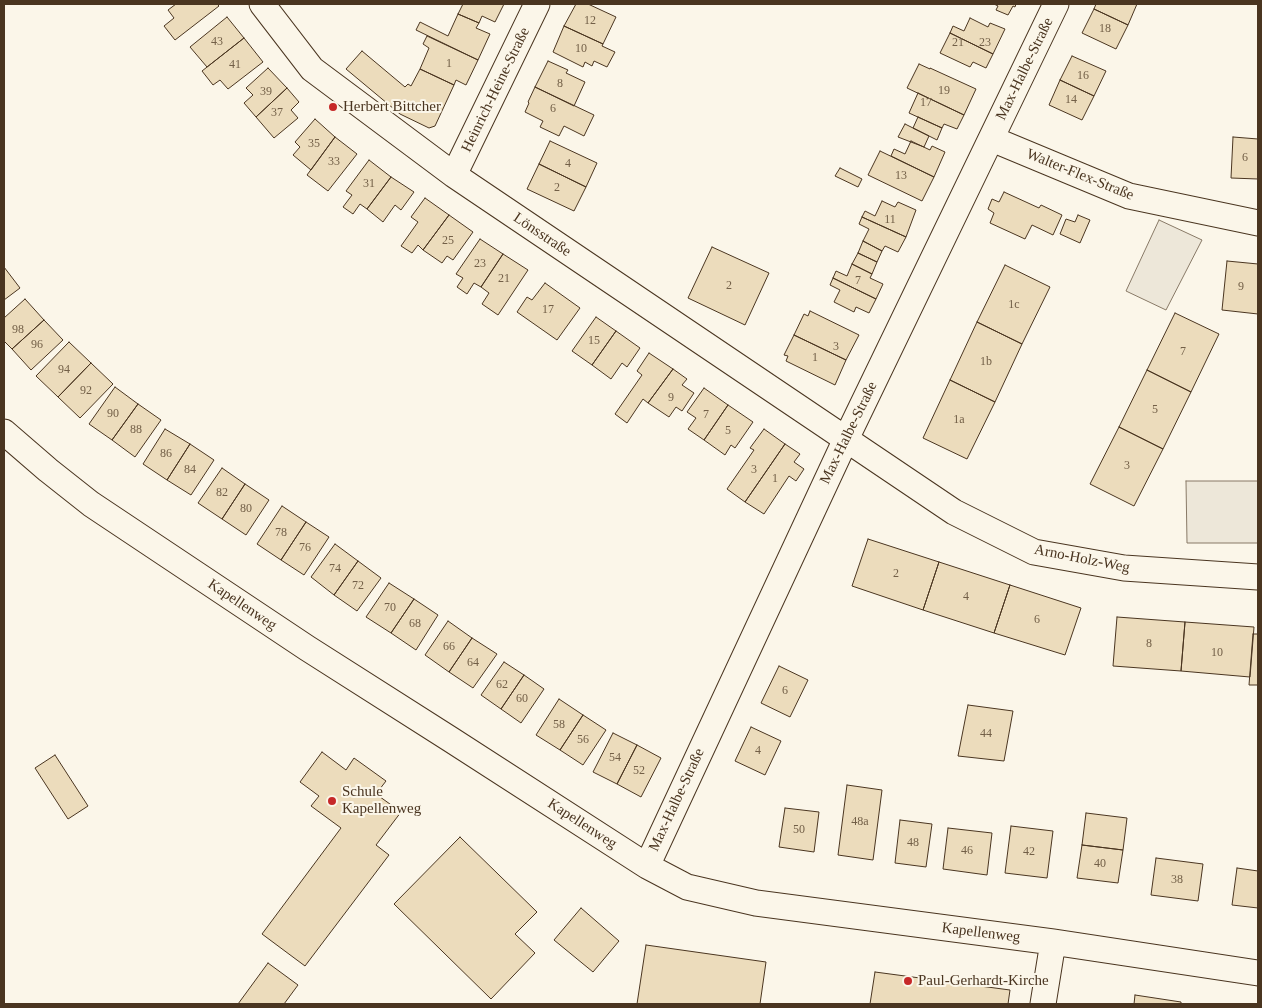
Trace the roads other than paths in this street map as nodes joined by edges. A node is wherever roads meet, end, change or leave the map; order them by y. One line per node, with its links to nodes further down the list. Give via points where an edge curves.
1 (262, 4): 5 (street, Lönsstraße, via 312,69)
2 (537, 4): 5 (street, Heinrich-Heine-Straße)
3 (1056, 4): 4 (street, Max-Halbe-Straße)
4 (992, 138): 6 (street, Walter-Flex-Straße, via 1129,196); 8 (street, Max-Halbe-Straße)
5 (454, 175): 8 (street, Lönsstraße)
6 (1258, 222)
7 (4, 432): 10 (street, Kapellenweg, via 91,504)
8 (846, 439): 9 (street, Arno-Holz-Weg, via 954,512 1034,552 1124,568); 10 (street, Max-Halbe-Straße)
9 (1258, 577)
10 (647, 866): 11 (street, Kapellenweg, via 687,887 756,903)
11 (1053, 942): 12 (street, Kapellenweg); 13 (street)
12 (1258, 973)
13 (1043, 1004)

